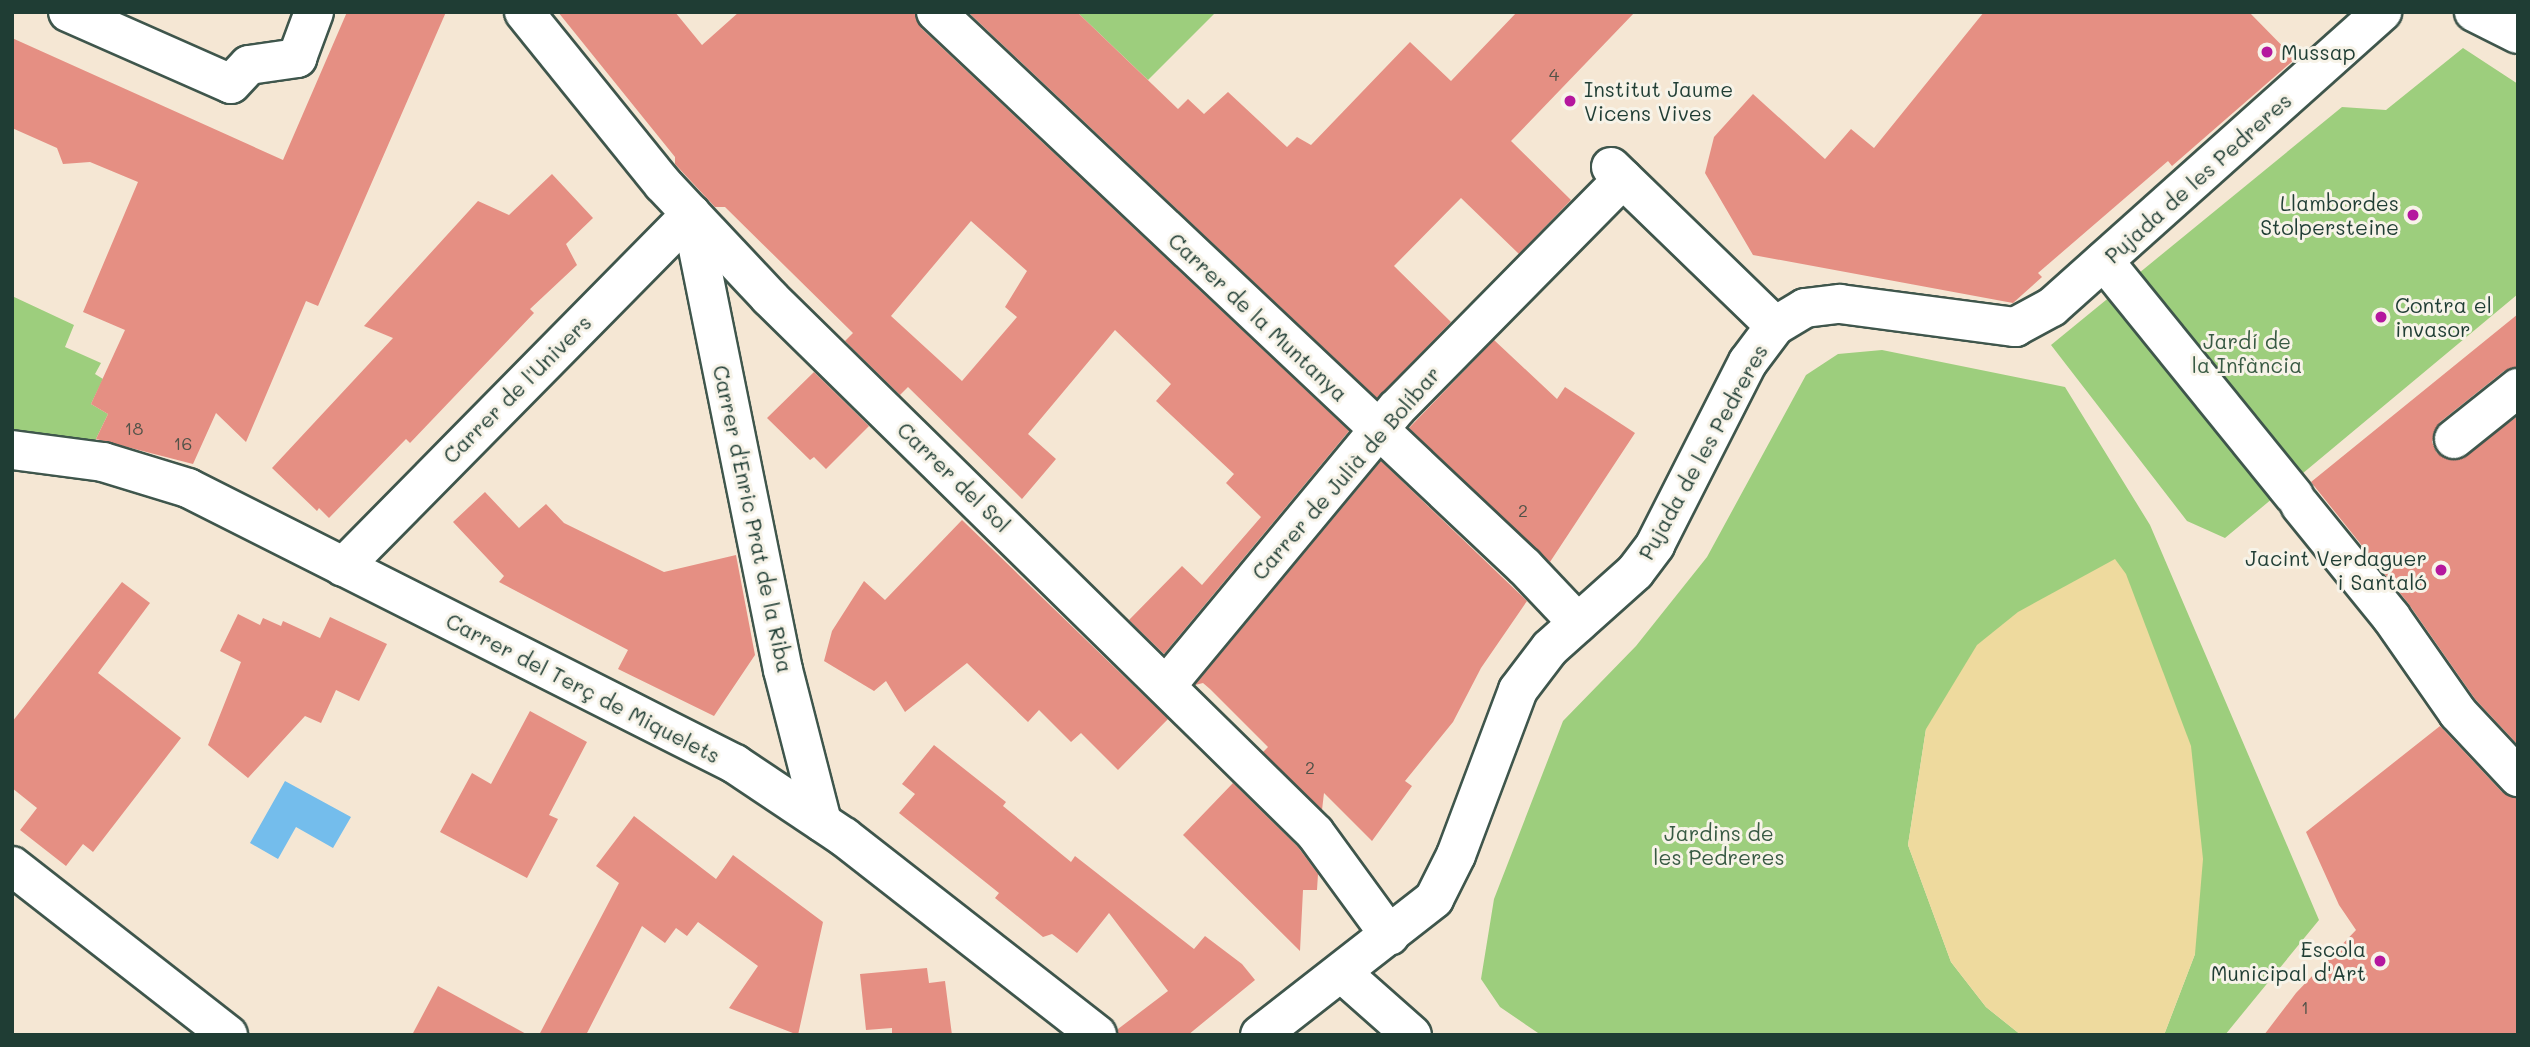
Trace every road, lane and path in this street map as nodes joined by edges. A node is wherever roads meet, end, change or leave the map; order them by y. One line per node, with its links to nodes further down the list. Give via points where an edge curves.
1 (68, 12): 2 (street, via 231,84 249,65 297,58)
2 (314, 12)
3 (524, 12): 8 (street, Carrer del Sol)
4 (936, 12): 12 (street, Carrer de la Muntanya)
5 (2382, 12): 9 (street, Pujada de les Pedreres)
6 (2473, 12): 7 (street)
7 (2518, 34)
8 (691, 214): 15 (street, Carrer de l'Univers); 17 (street, Carrer del Sol, via 769,297); 19 (street, Carrer d'Enric Prat de la Riba, via 783,670)
9 (2104, 261): 10 (street, Pujada de les Pedreres, via 2052,307 2015,327 1840,304 1805,308); 18 (street, via 2390,617 2458,713)
10 (1775, 326): 12 (street, Carrer de Julià de Bolíbar, via 1617,173); 16 (street, Pujada de les Pedreres, via 1748,362 1655,545 1635,572)
11 (2518, 388): 13 (street)
12 (1378, 430): 16 (street, Carrer de la Muntanya); 17 (street, Carrer de Julià de Bolíbar)
13 (2454, 439)
14 (12, 450): 15 (street, Carrer del Terç de Miquelets, via 103,462 151,474)
15 (343, 567): 19 (street, Carrer del Terç de Miquelets, via 735,765)
16 (1578, 623): 23 (street, Pujada de les Pedreres, via 1550,648 1518,690 1456,855 1434,899)
17 (1166, 686): 23 (street, Carrer del Sol, via 1315,834)
18 (2518, 777)
19 (822, 822): 26 (street, Carrer del Terç de Miquelets)
20 (12, 866): 22 (street)
21 (12, 901): 22 (street)
22 (56, 902): 25 (street)
23 (1390, 936): 24 (street, Pujada de les Pedreres)
24 (1343, 974): 27 (street, Pujada de les Pedreres); 28 (street)
25 (228, 1035)
26 (1097, 1035)
27 (1260, 1035)
28 (1412, 1035)

